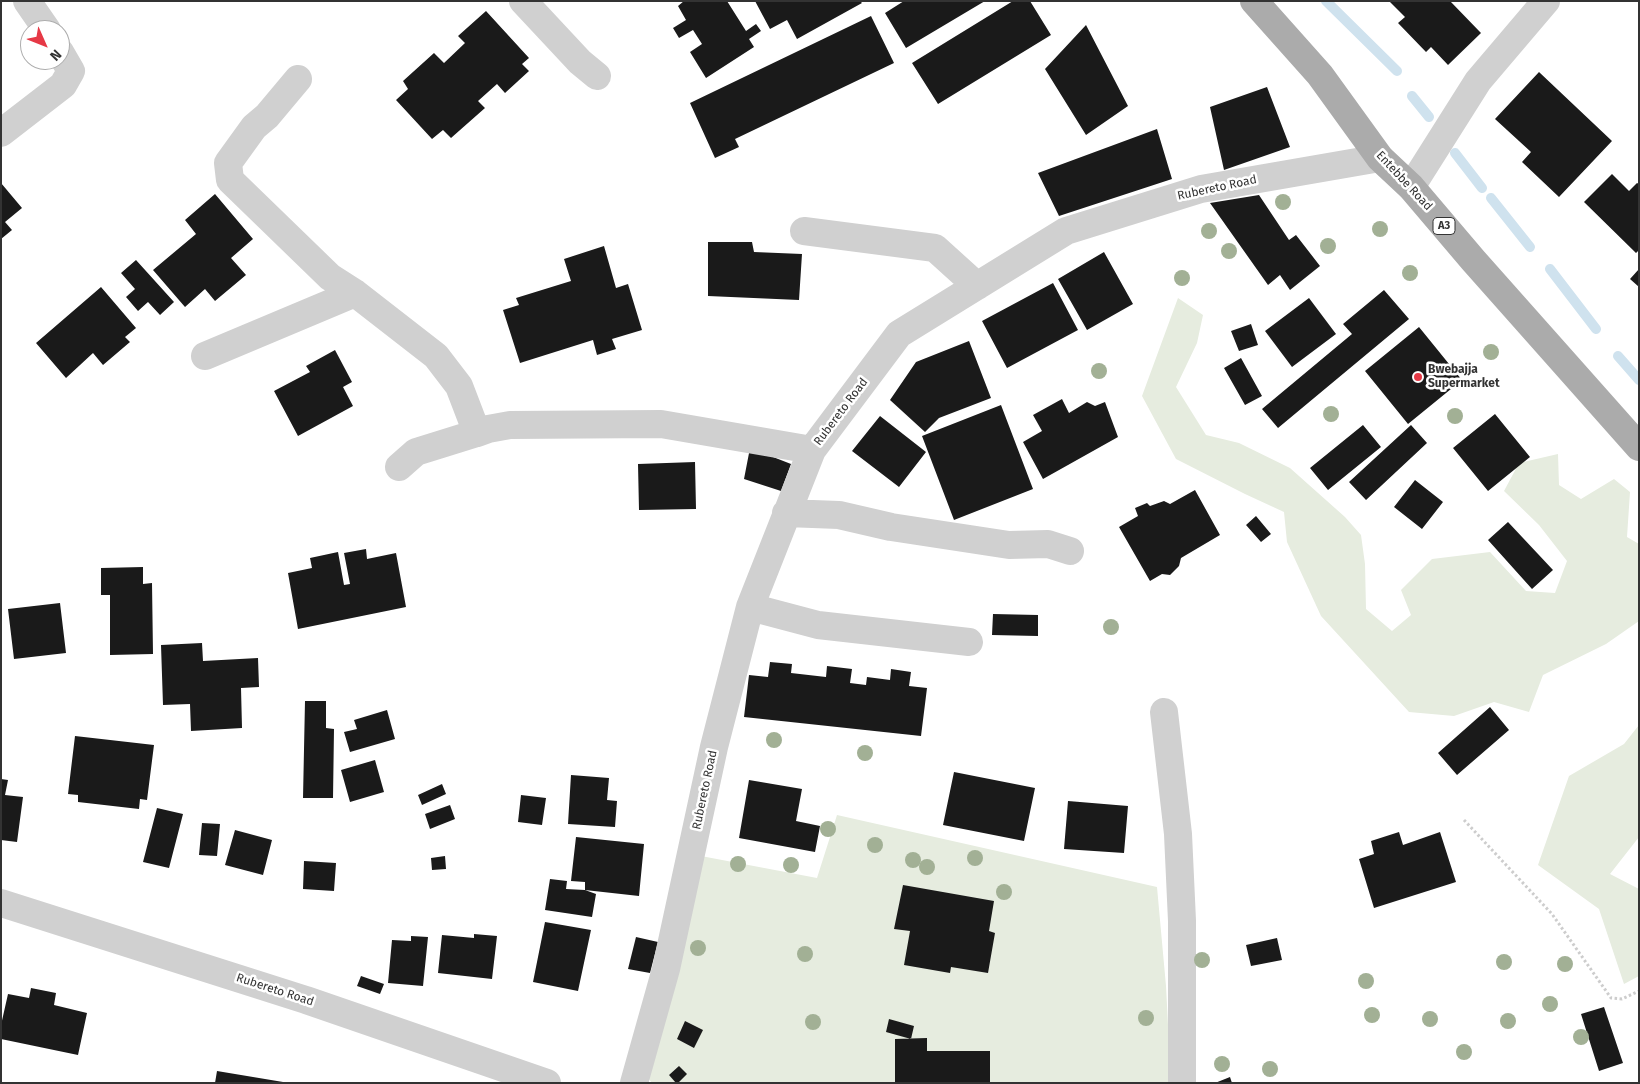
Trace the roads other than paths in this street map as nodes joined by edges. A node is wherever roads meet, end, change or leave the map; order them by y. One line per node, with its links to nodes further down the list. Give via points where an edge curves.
1 (27, 1): 5 (street)
2 (523, 1): 7 (street)
3 (1254, 1): 10 (main road, Entebbe Road / A3, via 1320,75)
4 (1546, 1): 11 (street, via 1478,81)
5 (39, 20)
6 (70, 69): 9 (street, via 63,85)
7 (597, 76)
8 (298, 79): 14 (street, via 254,127 228,162 230,180 330,277)
9 (1, 133)
10 (1380, 158): 11 (main road, Entebbe Road / A3); 13 (street, Rubereto Road, via 1201,189 1066,231)
11 (1411, 186): 17 (main road, Entebbe Road / A3)
12 (804, 231): 13 (street, via 935,248)
13 (977, 286): 18 (street, Rubereto Road, via 900,334)
14 (355, 293): 15 (street); 16 (street, via 436,356 459,386)
15 (205, 356)
16 (477, 433): 18 (street, via 510,425 661,424); 19 (street, via 416,452)
17 (1639, 447)
18 (812, 450): 20 (street, Rubereto Road)
19 (399, 467)
20 (786, 513): 21 (street, via 839,515 999,544 1048,544); 22 (street, Rubereto Road)
21 (1070, 551)
22 (750, 607): 23 (street, via 818,625); 27 (street, Rubereto Road, via 714,747 666,968)
23 (970, 642)
24 (1164, 712): 28 (street, via 1178,834 1182,920)
25 (1, 903): 26 (street, Rubereto Road, via 306,1000)
26 (547, 1083)
27 (634, 1083)
28 (1182, 1083)

